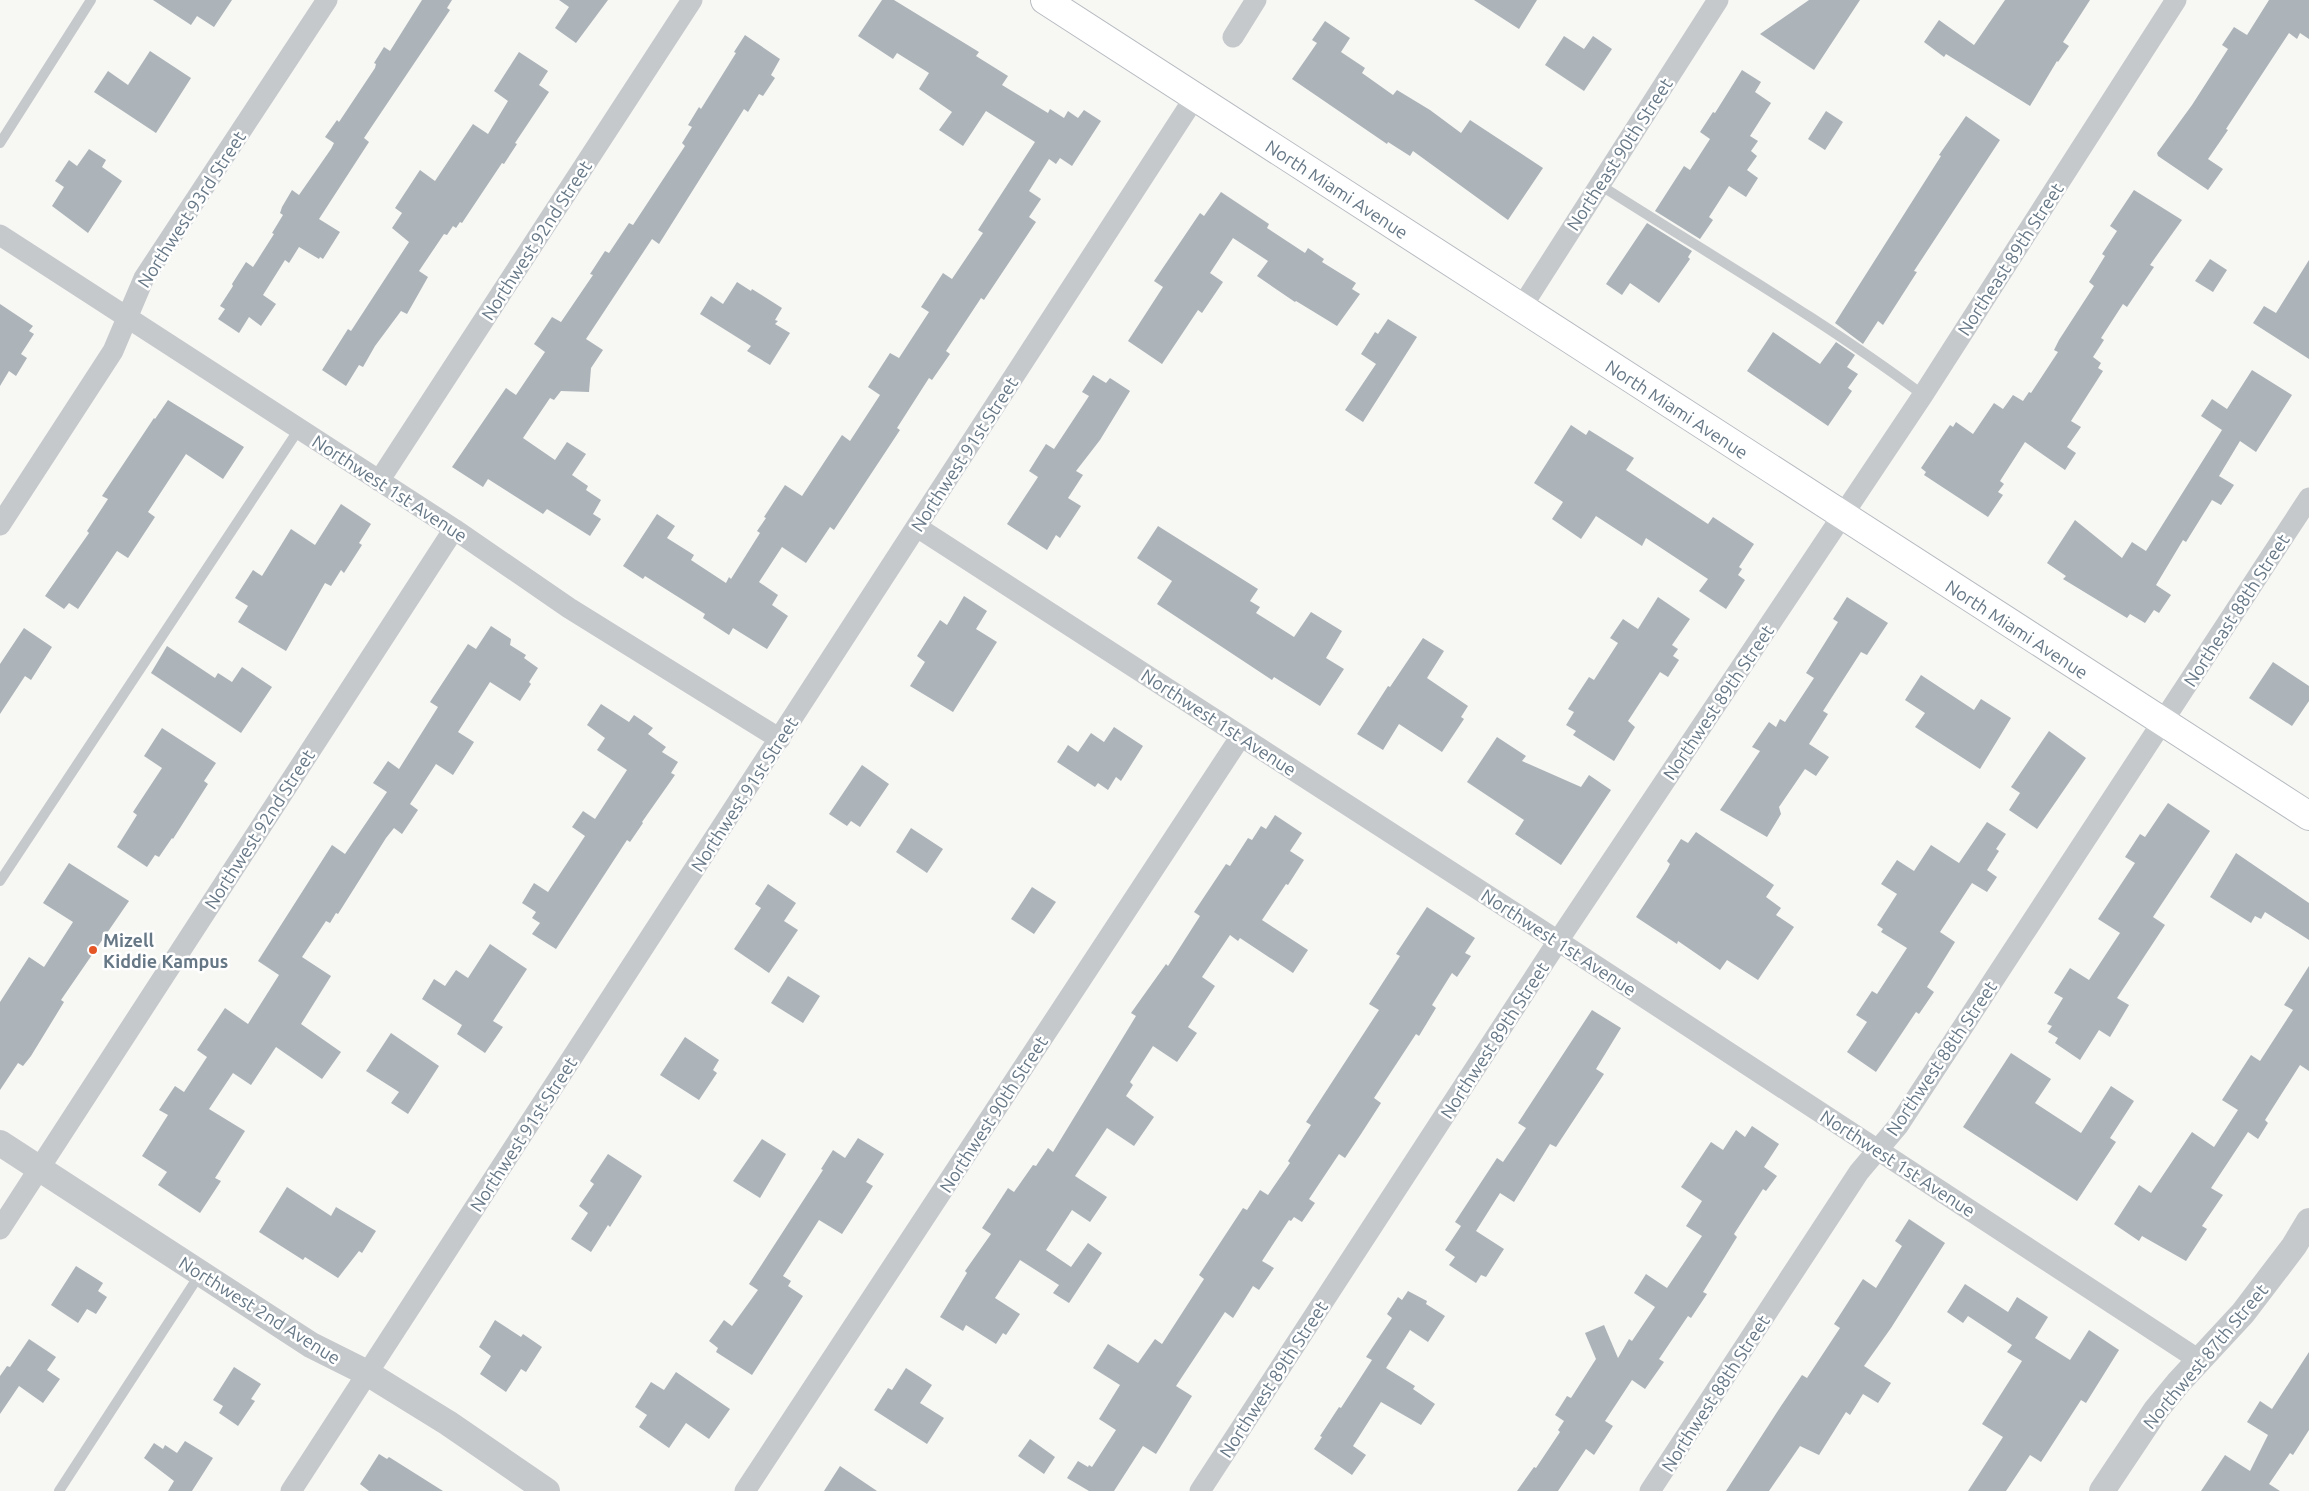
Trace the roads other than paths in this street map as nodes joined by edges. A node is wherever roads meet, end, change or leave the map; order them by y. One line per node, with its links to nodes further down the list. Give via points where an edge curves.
1 (91, 0): 10 (lane)
2 (328, 0): 14 (street, Northwest 93rd Street, via 144,278)
3 (692, 0): 17 (street, Northwest 92nd Street)
4 (1046, 0): 9 (main road, North Miami Avenue)
5 (1256, 0): 8 (street)
6 (1718, 0): 11 (street, Northeast 90th Street)
7 (2176, 0): 15 (street, Northeast 89th Street)
8 (1233, 37)
9 (1195, 97): 13 (main road, North Miami Avenue); 21 (street, Northwest 91st Street)
10 (0, 143)
11 (1600, 185): 13 (street, Northeast 90th Street); 15 (lane, via 1781,298)
12 (0, 235): 14 (street, Northwest 1st Avenue)
13 (1521, 308): 19 (main road, North Miami Avenue)
14 (127, 317): 16 (street, Northwest 1st Avenue); 20 (street, Northwest 93rd Street, via 113,351)
15 (1923, 395): 19 (street, Northeast 89th Street)
16 (299, 429): 17 (street, Northwest 1st Avenue); 27 (lane)
17 (379, 481): 22 (street, Northwest 1st Avenue)
18 (2309, 498): 23 (street, Northeast 88th Street)
19 (1842, 516): 23 (main road, North Miami Avenue); 28 (street, Northwest 89th Street)
20 (0, 525)
21 (917, 527): 24 (street, Northwest 1st Avenue); 25 (street, Northwest 91st Street)
22 (454, 529): 25 (street, Northwest 1st Avenue, via 569,608); 31 (street, Northwest 92nd Street)
23 (2162, 721): 26 (main road, North Miami Avenue); 30 (street, Northwest 88th Street, via 1898,1126)
24 (1241, 736): 28 (street, Northwest 1st Avenue); 40 (street, Northwest 90th Street)
25 (780, 739): 36 (street, Northwest 91st Street)
26 (2309, 816)
27 (0, 881)
28 (1558, 941): 30 (street, Northwest 1st Avenue); 41 (street, Northwest 89th Street)
29 (0, 1143): 31 (street, Northwest 2nd Avenue)
30 (1878, 1150): 35 (street, Northwest 1st Avenue); 42 (street, Northwest 88th Street, via 1859,1172)
31 (39, 1168): 33 (street, Northwest 92nd Street); 34 (street, Northwest 2nd Avenue)
32 (2309, 1221): 35 (street, Northwest 87th Street, via 2265,1285)
33 (0, 1230)
34 (201, 1273): 36 (street, Northwest 2nd Avenue, via 311,1345); 37 (lane)
35 (2199, 1360): 43 (street, Northwest 87th Street, via 2156,1410)
36 (368, 1373): 38 (street, Northwest 91st Street); 39 (street, Northwest 2nd Avenue)
37 (59, 1491)
38 (291, 1491)
39 (547, 1491)
40 (745, 1491)
41 (1200, 1491)
42 (1650, 1491)
43 (2102, 1491)

